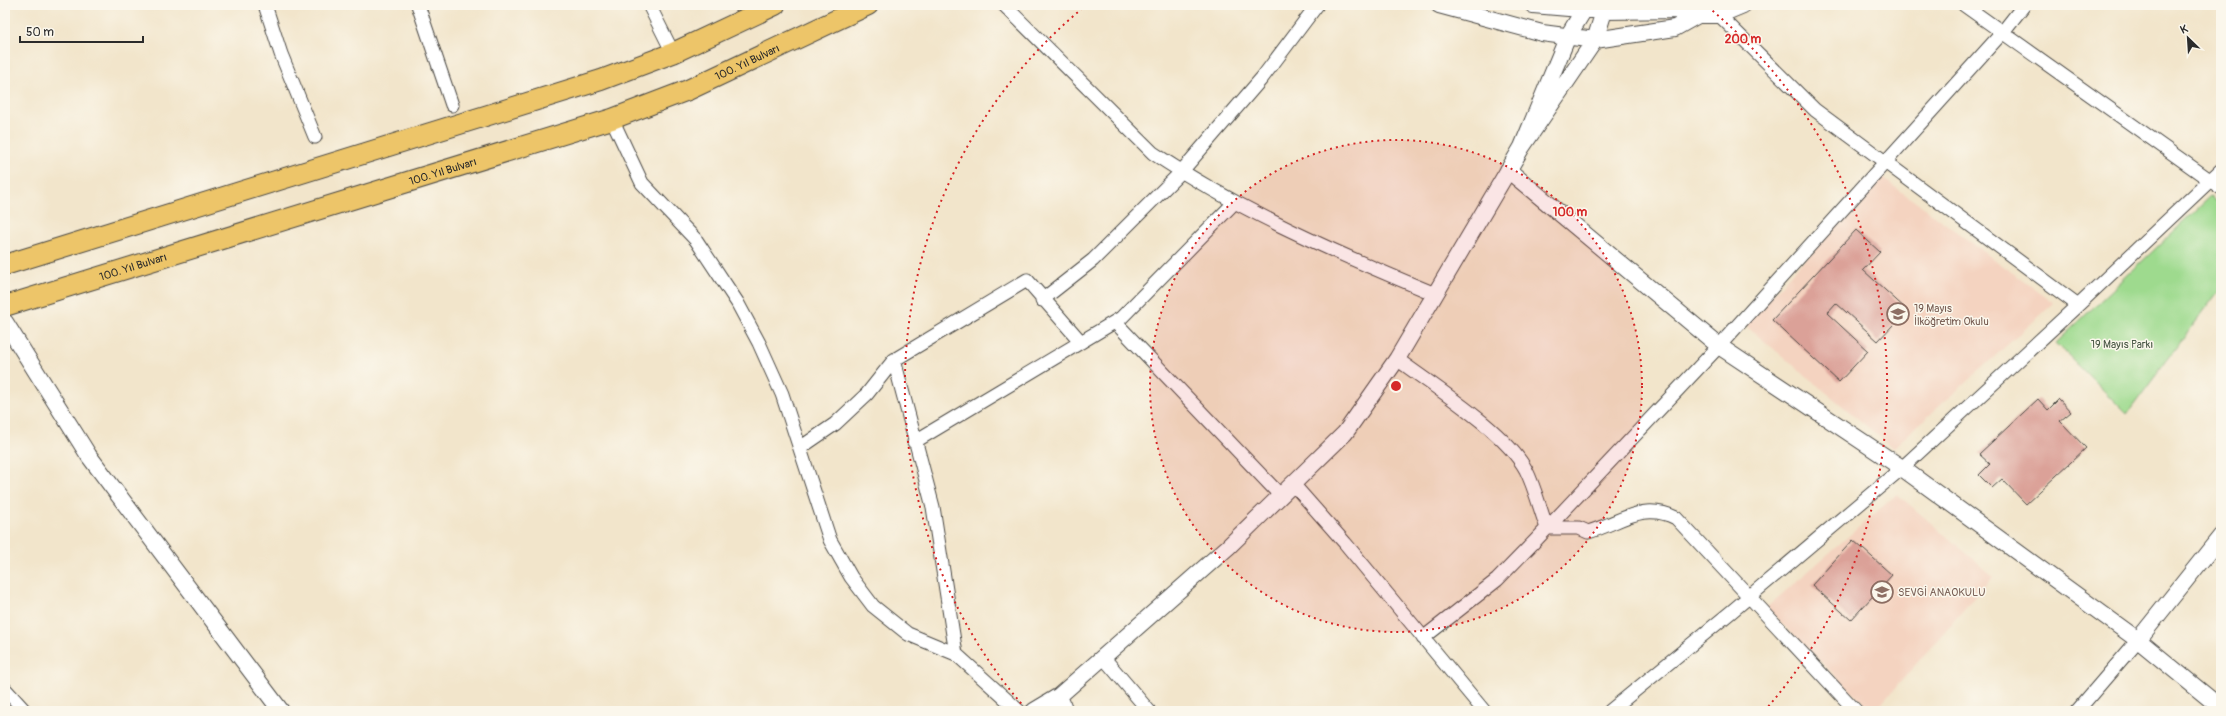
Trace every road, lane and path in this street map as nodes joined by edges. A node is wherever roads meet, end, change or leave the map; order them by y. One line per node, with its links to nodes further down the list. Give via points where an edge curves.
1 (265, 5): 23 (street, via 281,54)
2 (418, 5): 21 (street)
3 (649, 5): 20 (street)
4 (775, 5): 20 (main road)
5 (868, 5): 22 (main road, 100. Yıl Bulvarı, via 688,90)
6 (1004, 5): 28 (street, via 1153,153)
7 (1317, 5): 28 (street, via 1262,78)
8 (1439, 5): 18 (street, via 1542,32)
9 (1533, 5): 13 (street)
10 (1743, 5): 16 (street)
11 (1964, 5): 17 (street)
12 (2024, 5): 17 (street)
13 (1585, 7): 14 (street); 18 (street)
14 (1605, 8): 15 (street, via 1683,10); 19 (street)
15 (1698, 15): 16 (street); 19 (street, via 1674,28)
16 (1718, 15): 25 (street, via 1815,110)
17 (2002, 33): 25 (street); 29 (street)
18 (1568, 36): 19 (street); 24 (street)
19 (1594, 40): 24 (street)
20 (673, 53): 31 (main road, via 601,80)
21 (452, 105)
22 (612, 119): 35 (main road, 100. Yıl Bulvarı); 43 (street, via 642,183 696,240 737,302 782,394)
23 (315, 137)
24 (1522, 147): 26 (street)
25 (1883, 163): 34 (street); 39 (street)
26 (1508, 170): 32 (street); 39 (street)
27 (2221, 170): 29 (street)
28 (1181, 172): 30 (street); 33 (street, via 1093,260)
29 (2216, 184): 34 (street)
30 (1235, 202): 32 (street, via 1369,267); 37 (street)
31 (5, 265)
32 (1434, 294): 40 (street)
33 (1042, 300): 38 (street); 41 (street, via 1027,280)
34 (2078, 305): 44 (street)
35 (5, 306)
36 (5, 322): 58 (street, via 89,456)
37 (1115, 322): 38 (street); 46 (street)
38 (1081, 342): 42 (street)
39 (1719, 346): 44 (street); 47 (street)
40 (1397, 358): 45 (street, via 1345,433); 47 (street, via 1482,422 1506,445 1526,470)
41 (894, 360): 42 (street); 43 (street, via 867,394 835,424)
42 (914, 442): 52 (street, via 933,507)
43 (800, 448): 52 (street, via 830,540 851,577 873,606 908,634)
44 (1902, 468): 49 (street); 51 (street)
45 (1293, 484): 46 (street); 50 (street)
46 (1281, 496): 53 (street, via 1228,547)
47 (1547, 528): 49 (street, via 1579,528 1588,532 1632,514 1650,510 1664,512 1676,518); 50 (street, via 1497,580)
48 (2221, 536): 51 (street)
49 (1748, 598): 64 (street); 65 (street)
50 (1424, 638): 63 (street)
51 (2138, 640): 56 (street); 66 (street)
52 (956, 654): 59 (street)
53 (1103, 658): 55 (street); 62 (street)
54 (5, 688): 57 (street)
55 (1059, 696): 60 (street); 61 (street)
56 (2221, 708)
57 (24, 711)
58 (281, 711)
59 (1019, 711)
60 (1034, 711)
61 (1065, 711)
62 (1149, 711)
63 (1484, 711)
64 (1610, 711)
65 (1856, 711)
66 (2077, 711)

